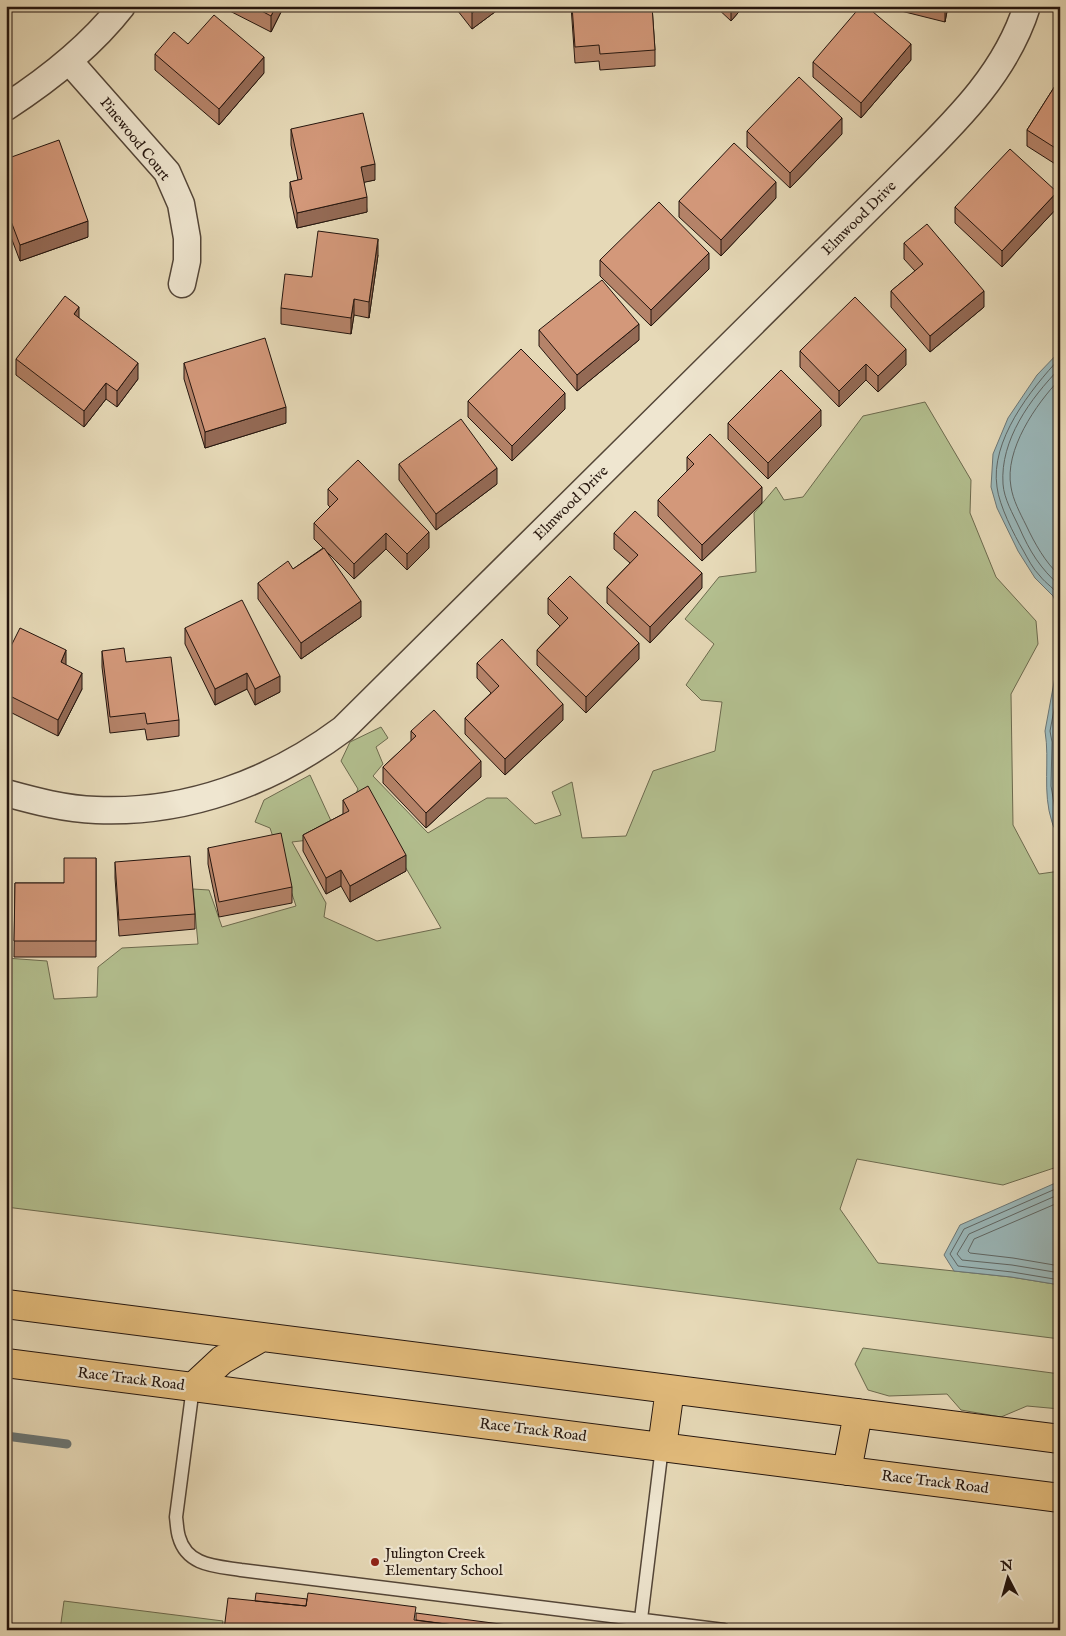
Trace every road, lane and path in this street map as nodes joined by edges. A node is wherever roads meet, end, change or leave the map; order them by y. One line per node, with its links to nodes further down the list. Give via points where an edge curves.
1 (122, 6): 3 (street)
2 (1027, 6): 6 (street, Elmwood Drive, via 997,69 963,112 886,192 327,741 276,771 220,794 145,810 95,810 44,804)
3 (70, 61): 4 (street); 5 (street, Pinewood Court, via 166,172 181,204 187,238)
4 (6, 107)
5 (182, 284)
6 (6, 793)
7 (6, 1304): 8 (main road)
8 (262, 1337): 10 (main road, via 222,1360); 11 (main road)
9 (6, 1363): 10 (main road, Race Track Road)
10 (193, 1387): 14 (main road, Race Track Road); 17 (lane, via 176,1518 184,1551 194,1560 241,1570)
11 (670, 1389): 12 (main road); 14 (main road)
12 (858, 1413): 13 (main road); 15 (main road)
13 (1060, 1439)
14 (662, 1447): 15 (main road, Race Track Road); 17 (lane)
15 (847, 1471): 16 (main road, Race Track Road)
16 (1060, 1498)
17 (641, 1619): 18 (lane)
18 (724, 1630)

